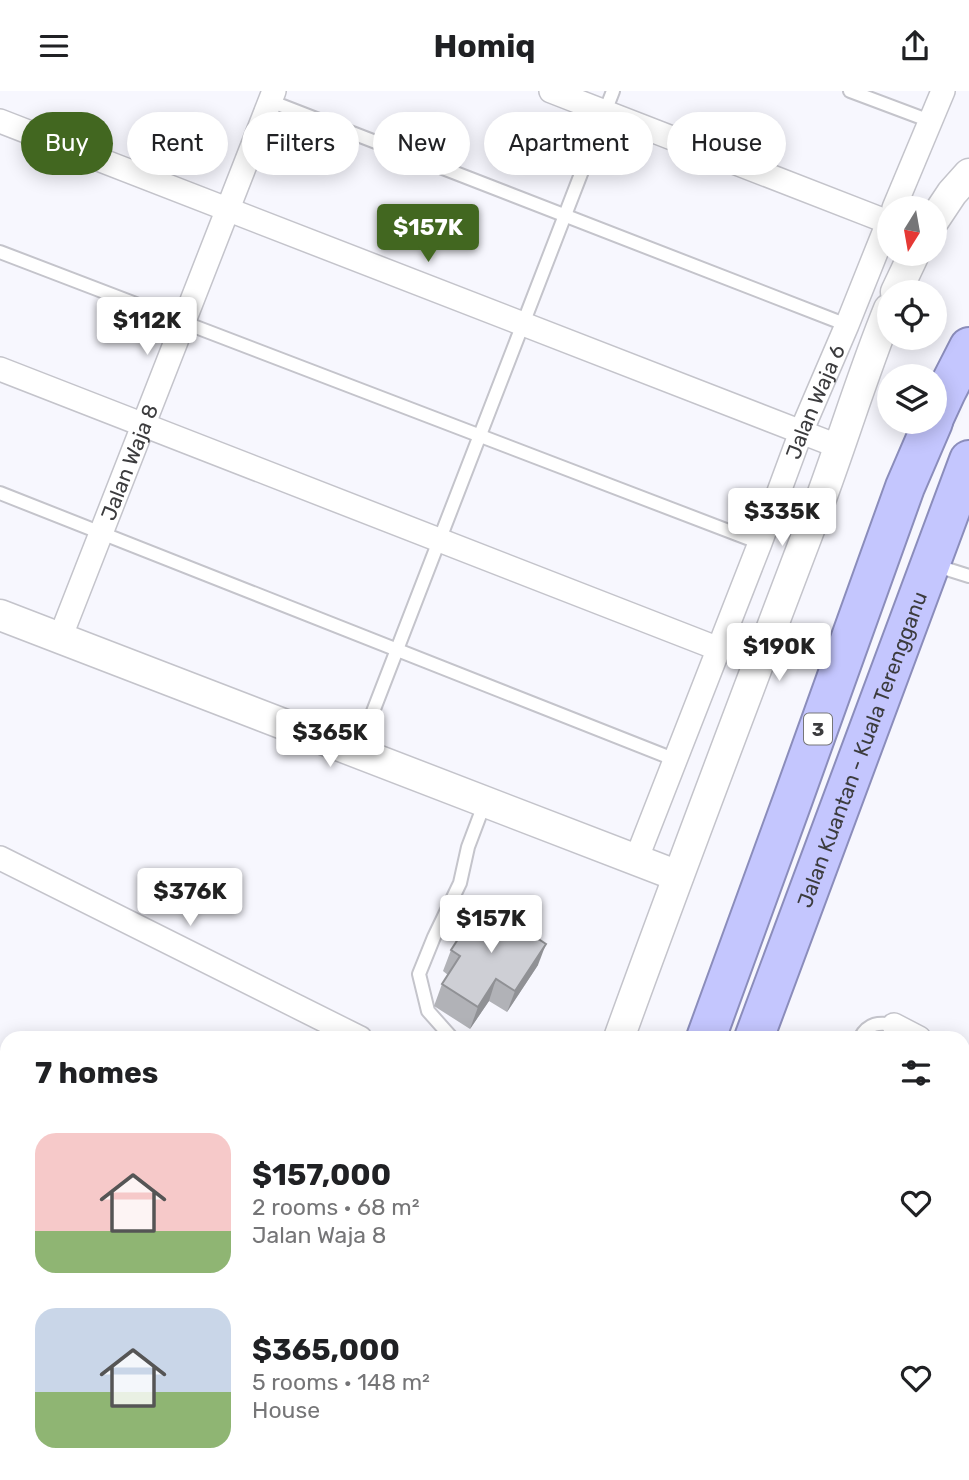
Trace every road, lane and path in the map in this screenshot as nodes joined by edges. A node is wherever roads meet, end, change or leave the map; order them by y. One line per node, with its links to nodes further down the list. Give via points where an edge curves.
1 (551, 91): 5 (street)
2 (850, 91): 7 (lane)
3 (943, 91): 7 (street)
4 (272, 96): 11 (street, Jalan Waja 8); 12 (lane)
5 (609, 101): 12 (lane); 13 (street)
6 (0, 121): 11 (street)
7 (930, 121): 9 (street)
8 (969, 174): 10 (street)
9 (899, 196)
10 (947, 202)
11 (228, 210): 16 (street, Jalan Waja 8); 17 (street)
12 (565, 216): 17 (lane); 18 (lane)
13 (877, 216)
14 (877, 251): 18 (street, Jalan Waja 6)
15 (0, 252): 16 (lane)
16 (184, 322): 23 (street, Jalan Waja 8); 26 (lane)
17 (523, 324): 24 (street); 26 (lane)
18 (847, 325): 24 (street, Jalan Waja 6)
19 (877, 340): 27 (street)
20 (969, 347): 22 (highway, 3)
21 (0, 369): 23 (street)
22 (947, 390)
23 (144, 425): 30 (street, Jalan Waja 8); 31 (street)
24 (801, 432): 27 (street); 32 (street, Jalan Waja 6)
25 (928, 434): 49 (highway, 3)
26 (479, 435): 31 (lane); 32 (lane)
27 (840, 447): 44 (street)
28 (969, 462): 33 (highway, Jalan Kuantan - Kuala Terengganu / 3)
29 (0, 493): 30 (lane)
30 (101, 533): 36 (street, Jalan Waja 8); 38 (lane)
31 (439, 540): 37 (street); 38 (lane)
32 (760, 543): 37 (street, Jalan Waja 6)
33 (931, 564): 34 (lane); 50 (highway, Jalan Kuantan - Kuala Terengganu / 3)
34 (969, 576)
35 (1, 618): 36 (street)
36 (60, 638): 39 (street)
37 (719, 649): 40 (street, Jalan Waja 6)
38 (397, 650): 39 (lane); 40 (lane)
39 (357, 753): 41 (street)
40 (676, 760): 43 (street, Jalan Waja 6)
41 (485, 802): 43 (street); 47 (lane, via 460,883 419,974 428,1011)
42 (0, 858): 46 (street)
43 (636, 860): 44 (street)
44 (678, 876): 48 (street)
45 (894, 1025): 51 (lane, via 871,1024); 52 (street)
46 (346, 1031)
47 (446, 1031)
48 (622, 1031)
49 (709, 1031)
50 (757, 1031)
51 (863, 1031)
52 (906, 1031)

